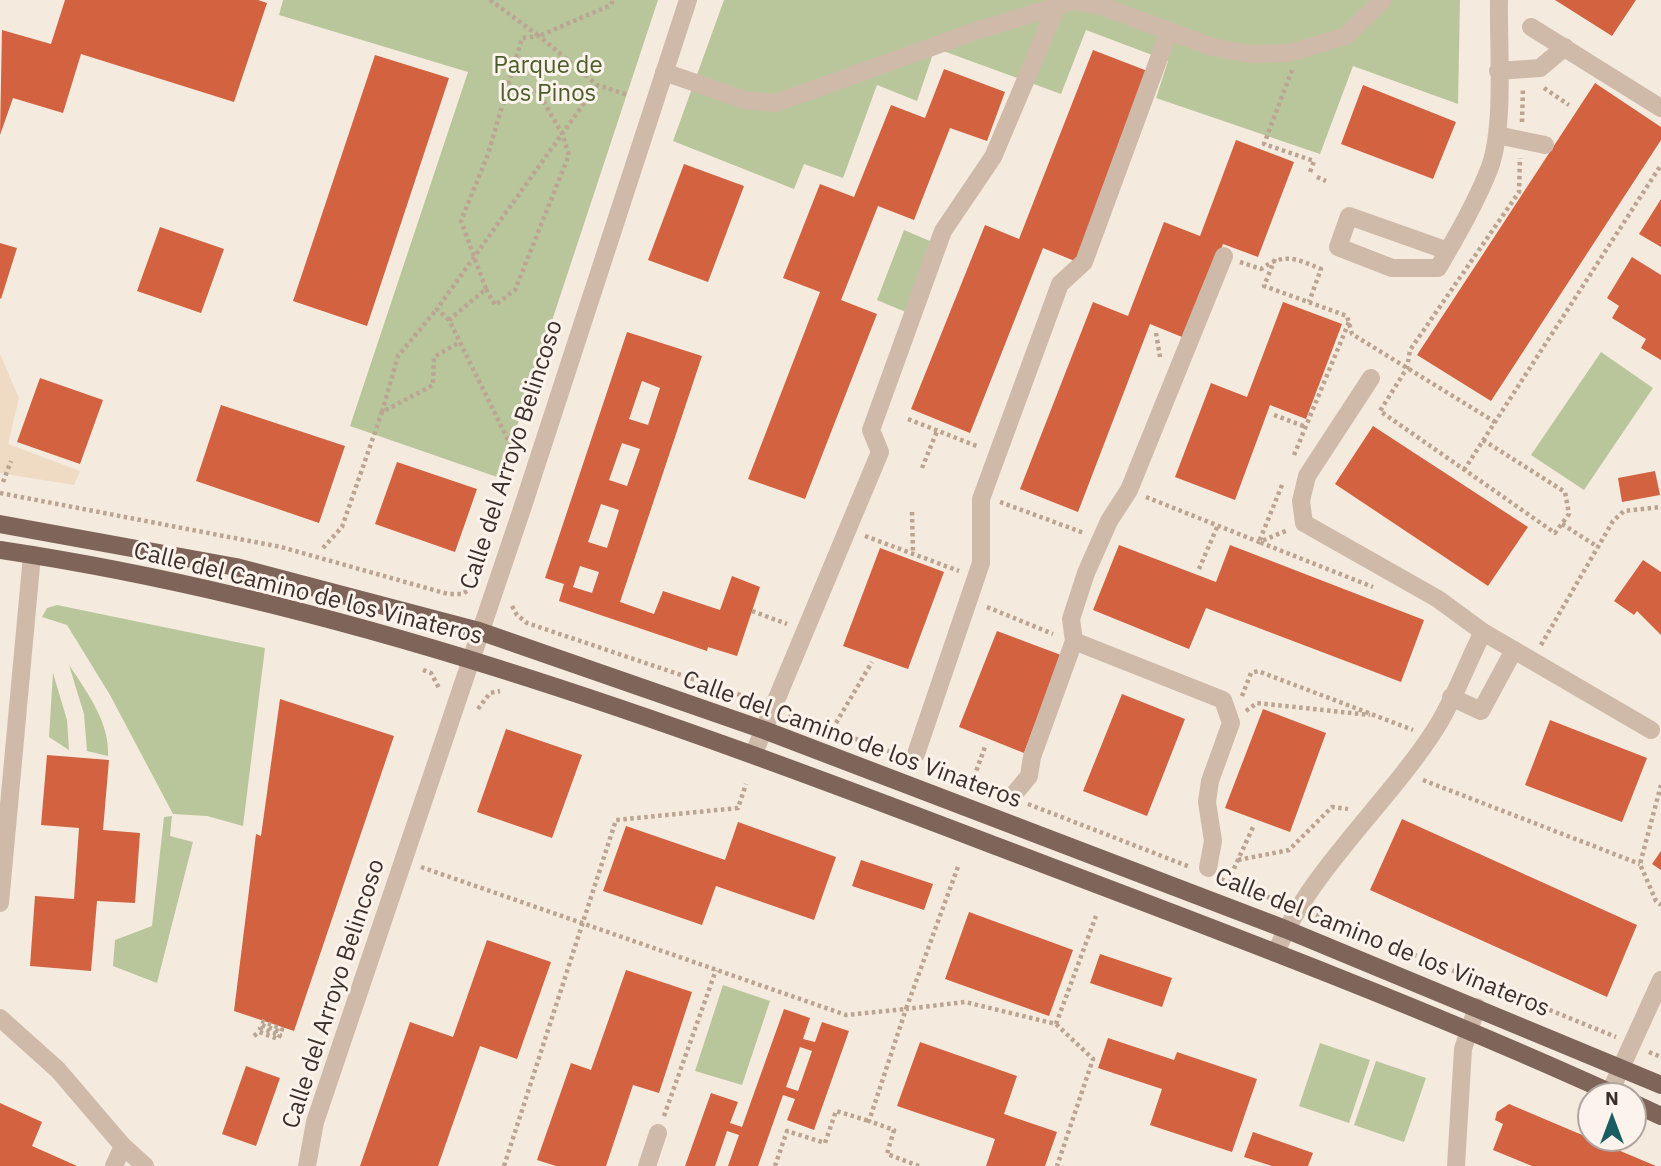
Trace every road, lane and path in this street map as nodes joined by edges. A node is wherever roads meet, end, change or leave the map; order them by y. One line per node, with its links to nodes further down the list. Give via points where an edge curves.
1 (489, 0): 9 (path)
2 (613, 0): 9 (path, via 611,5)
3 (688, 0): 12 (street, Calle del Arroyo Belincoso)
4 (1383, 0): 8 (street, via 1346,36 1289,53 1251,54 1212,47)
5 (1499, 0): 11 (street)
6 (1057, 6): 8 (street, via 1074,1 1100,5); 12 (street, via 776,103 745,100); 62 (street, via 993,157 943,231 871,430 880,452)
7 (1531, 27): 10 (street)
8 (1169, 31): 55 (street, via 1084,262 1060,284)
9 (539, 36): 14 (path); 15 (path, via 522,38)
10 (1565, 47): 11 (street, via 1540,68); 17 (street)
11 (1498, 71): 19 (street)
12 (664, 72): 77 (street, Calle del Arroyo Belincoso)
13 (1290, 76): 22 (path, via 1264,144 1314,160)
14 (597, 85): 16 (path); 18 (path)
15 (506, 91): 18 (path, via 536,89); 26 (path, via 488,154 461,221)
16 (628, 95)
17 (1661, 108)
18 (562, 133): 26 (path); 29 (path, via 569,155 515,290 495,305)
19 (1497, 135): 20 (street); 25 (street, via 1490,167)
20 (1545, 145)
21 (1661, 165): 41 (path)
22 (1309, 175)
23 (1317, 177): 24 (path)
24 (1326, 181)
25 (1448, 251): 25 (street, via 1438,268 1392,268 1338,247 1349,216)
26 (474, 256): 29 (path); 32 (path)
27 (1224, 256): 28 (path, via 1261,269); 63 (street, via 1129,490)
28 (1275, 259): 31 (path, via 1264,286); 31 (path, via 1290,258 1321,269)
29 (485, 289): 33 (path)
30 (1448, 295): 36 (path, via 1410,350)
31 (1309, 302): 34 (path, via 1347,316)
32 (437, 309): 33 (path); 38 (path, via 398,356)
33 (449, 320): 35 (path)
34 (1349, 322): 36 (path, via 1352,334); 42 (path)
35 (460, 342): 38 (path, via 434,357 433,385); 46 (path)
36 (1406, 368): 41 (path); 50 (path, via 1380,411)
37 (1371, 378): 58 (street, via 1307,476 1301,501)
38 (382, 412): 66 (path, via 342,527)
39 (1274, 415): 42 (path)
40 (908, 419): 43 (path)
41 (1495, 422): 44 (path)
42 (1306, 427): 48 (path)
43 (937, 431): 45 (path); 49 (path)
44 (1483, 440): 50 (path); 60 (path, via 1565,492 1569,514)
45 (971, 444)
46 (511, 446)
47 (11, 461): 52 (path)
48 (1290, 465)
49 (922, 468)
50 (1464, 470): 60 (path, via 1555,533)
51 (1285, 478): 64 (path)
52 (3, 482)
53 (0, 494): 72 (path, via 281,547 449,594)
54 (1142, 495): 61 (path)
55 (982, 496): 63 (path); 71 (street, via 981,563)
56 (1661, 506): 65 (path, via 1624,512)
57 (912, 512): 68 (path)
58 (1304, 523): 64 (path); 79 (street, via 1438,599)
59 (0, 524): 77 (main road, Calle del Camino de los Vinateros, via 236,567)
60 (1562, 524): 65 (path)
61 (1218, 525): 64 (path); 70 (path)
62 (849, 530): 68 (path); 78 (street)
63 (1101, 540): 80 (street, via 1071,620)
64 (1259, 542): 73 (path)
65 (1598, 547): 83 (path)
66 (323, 548)
67 (0, 550): 69 (main road, Calle del Camino de los Vinateros)
68 (913, 554): 71 (path)
69 (32, 555): 82 (main road, Calle del Camino de los Vinateros, via 227,593); 115 (street)
70 (1199, 569)
71 (976, 577): 75 (street)
72 (478, 586)
73 (1383, 592)
74 (511, 598): 89 (path, via 512,608 527,623)
75 (969, 600): 80 (path); 100 (street)
76 (752, 611): 78 (path)
77 (480, 631): 82 (street, Calle del Arroyo Belincoso); 95 (main road, Calle del Camino de los Vinateros)
78 (804, 631): 95 (street)
79 (1483, 632): 81 (street); 87 (street)
80 (1074, 642): 94 (street, via 1223,700); 105 (street, via 1029,776)
81 (1514, 650): 83 (street); 87 (street, via 1481,711)
82 (471, 658): 99 (main road, Calle del Camino de los Vinateros); 109 (street, Calle del Arroyo Belincoso)
83 (1532, 661): 96 (street)
84 (872, 662): 93 (path)
85 (420, 668): 88 (path, via 439,684)
86 (511, 692): 90 (path, via 490,693)
87 (1451, 697): 97 (street)
88 (440, 699)
89 (760, 702)
90 (478, 710)
91 (797, 717): 100 (path)
92 (1381, 718): 94 (path, via 1257,703); 94 (path, via 1258,671 1251,673); 97 (path)
93 (836, 723)
94 (1231, 723): 112 (street, via 1210,781 1207,802 1213,841)
95 (764, 730): 99 (street); 120 (main road, Calle del Camino de los Vinateros)
96 (1651, 730)
97 (1429, 737): 101 (street)
98 (986, 744): 102 (path)
99 (754, 753): 121 (main road, Calle del Camino de los Vinateros)
100 (913, 758): 105 (path)
101 (1403, 773): 106 (street); 111 (path)
102 (975, 777)
103 (746, 784): 119 (path, via 738,808 616,820)
104 (1661, 785): 111 (path)
105 (1012, 796): 112 (path)
106 (1372, 813): 108 (path, via 1332,807 1289,850); 120 (street)
107 (1254, 825): 108 (path)
108 (1238, 860): 113 (path)
109 (403, 861): 119 (path); 142 (street, Calle del Arroyo Belincoso, via 315,1122)
110 (958, 864): 125 (path)
111 (1640, 864): 116 (path)
112 (1205, 871): 114 (path)
113 (1231, 876)
114 (1274, 900)
115 (0, 903)
116 (1661, 905)
117 (1096, 916): 128 (path)
118 (1318, 916): 130 (path)
119 (582, 923): 122 (path); 143 (path)
120 (1285, 929): 121 (street); 124 (main road, Calle del Camino de los Vinateros)
121 (1276, 953): 129 (main road, Calle del Camino de los Vinateros)
122 (716, 970): 125 (path, via 846,1015); 138 (path)
123 (1661, 980): 133 (street)
124 (1477, 1007): 129 (street); 133 (main road, Calle del Camino de los Vinateros)
125 (906, 1009): 128 (path, via 965,1002); 137 (path)
126 (0, 1018): 139 (street, via 58,1070)
127 (259, 1020): 127 (path, via 254,1036 259,1032 278,1039 280,1035 261,1025 282,1029)
128 (1056, 1024): 147 (path, via 1093,1059)
129 (1469, 1029): 134 (main road, Calle del Camino de los Vinateros); 148 (street)
130 (1616, 1037)
131 (1653, 1054): 132 (path)
132 (1661, 1058)
133 (1622, 1066): 135 (street); 136 (main road, Calle del Camino de los Vinateros)
134 (1587, 1082)
135 (1617, 1082)
136 (1661, 1085)
137 (869, 1121): 145 (path, via 836,1111 825,1143 787,1132); 146 (path, via 894,1130 887,1154)
138 (658, 1133): 144 (street)
139 (123, 1146): 140 (street); 141 (street)
140 (114, 1166)
141 (145, 1166)
142 (307, 1166)
143 (504, 1166)
144 (647, 1166)
145 (775, 1166)
146 (919, 1166)
147 (1057, 1166)
148 (1456, 1166)

